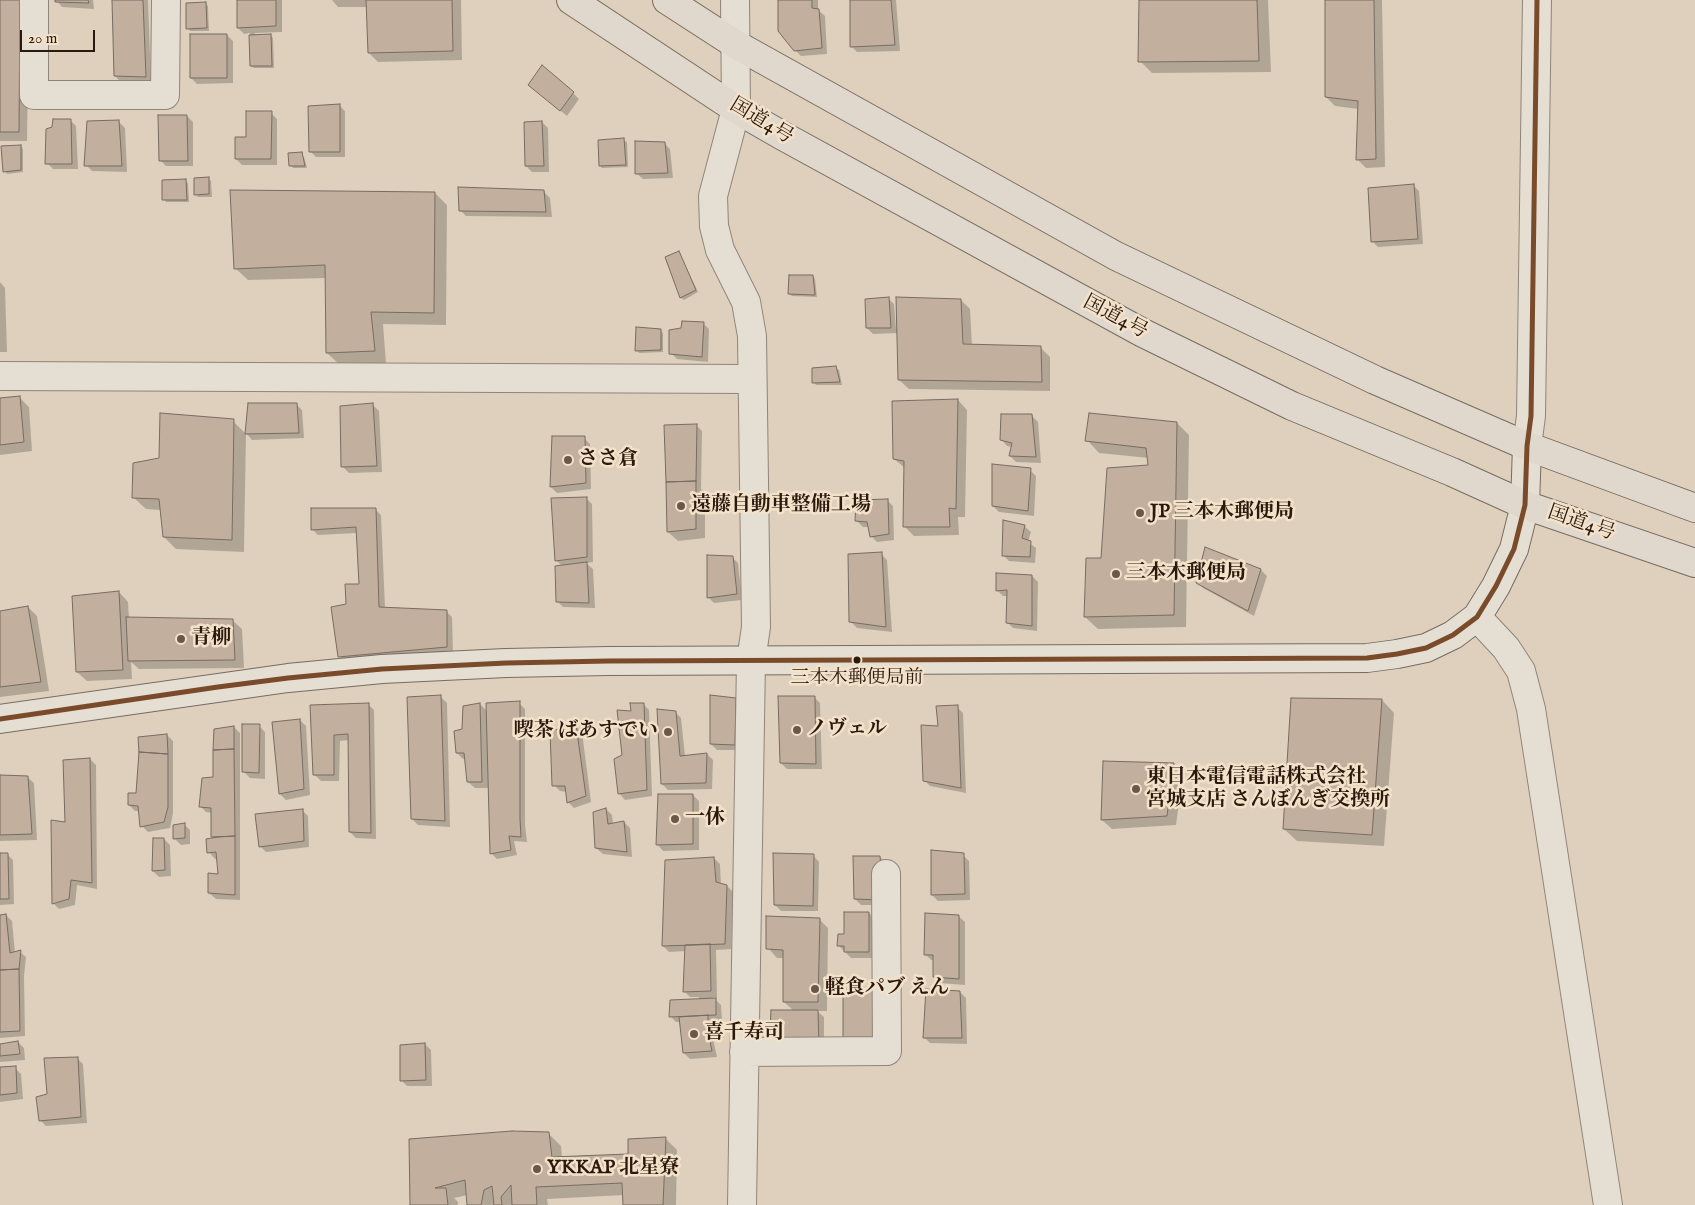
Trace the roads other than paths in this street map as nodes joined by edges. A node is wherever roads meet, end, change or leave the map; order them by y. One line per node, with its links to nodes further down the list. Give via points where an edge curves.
1 (34, 0): 2 (street, via 34,95 165,95)
2 (166, 0)
3 (571, 0): 8 (highway, 国道4号)
4 (667, 0): 7 (highway)
5 (735, 0): 7 (street)
6 (1537, 0): 11 (street, via 1532,416)
7 (735, 44): 8 (street); 11 (highway, via 1116,256 1376,380)
8 (736, 108): 10 (street, via 713,196 714,226 720,250 746,302 752,336); 12 (highway, 国道4号, via 1143,333 1292,406)
9 (0, 376): 10 (street)
10 (752, 379): 16 (street, via 756,627)
11 (1527, 446): 12 (street); 13 (highway)
12 (1525, 505): 14 (highway, 国道4号); 15 (street, via 1514,549)
13 (1695, 508)
14 (1695, 564)
15 (1477, 617): 16 (street, via 1426,648 1367,658); 21 (street, via 1506,648 1521,671 1531,709)
16 (751, 661): 17 (street, via 600,661 382,669 218,687); 19 (street)
17 (0, 719)
18 (886, 874): 19 (street, via 887,1051)
19 (744, 1052): 20 (street)
20 (742, 1205)
21 (1608, 1205)

